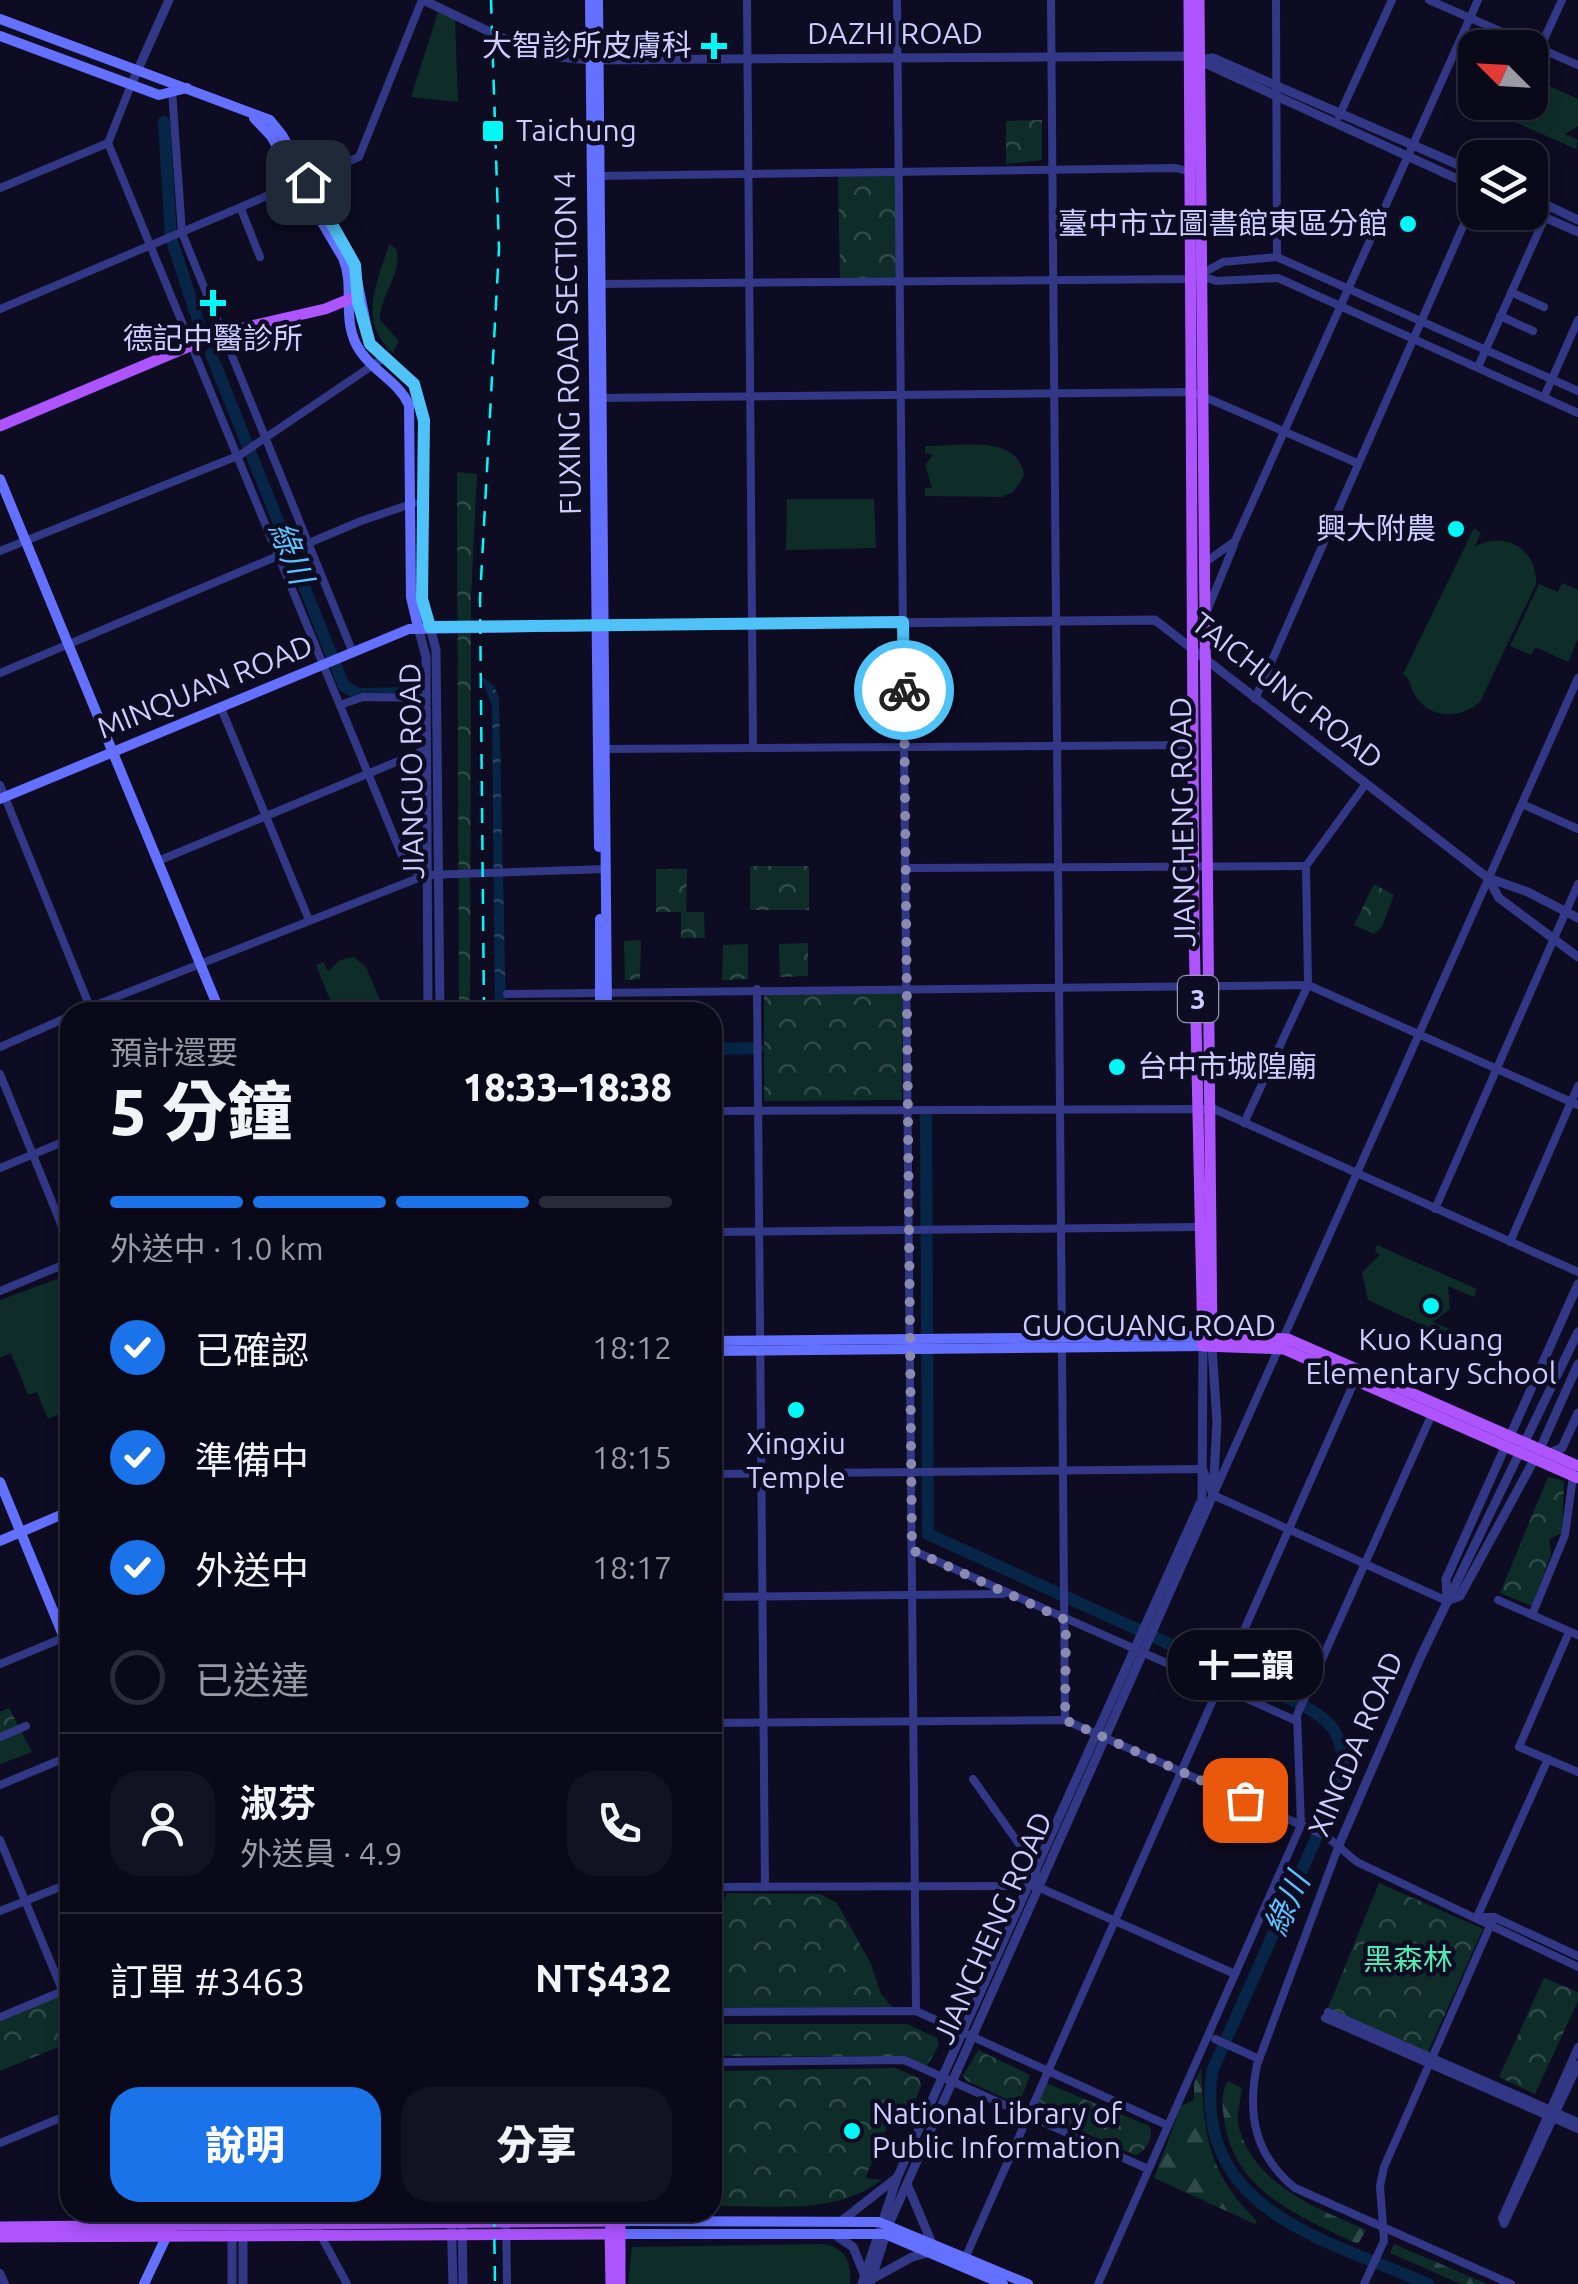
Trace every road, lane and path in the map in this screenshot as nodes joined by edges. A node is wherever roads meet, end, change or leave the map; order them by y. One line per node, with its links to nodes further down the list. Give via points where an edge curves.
1 (169, 0): 27 (street)
2 (422, 0): 24 (street, DAZHI ROAD, via 538,55); 45 (street, via 359,158)
3 (590, 0): 24 (main road, FUXING ROAD SECTION 4)
4 (598, 0): 24 (main road, FUXING ROAD SECTION 4)
5 (747, 0): 25 (street)
6 (897, 0): 21 (street)
7 (1051, 0): 22 (street)
8 (1189, 0): 23 (main road, JIANCHENG ROAD / 3)
9 (1200, 0): 23 (main road, JIANCHENG ROAD / 3)
10 (1276, 0): 30 (street)
11 (1392, 0): 34 (street)
12 (1430, 0): 15 (street)
13 (1478, 0): 15 (street)
14 (1562, 0): 18 (street)
15 (1470, 18): 17 (street); 36 (street)
16 (0, 19): 27 (main road, JIANGUO ROAD)
17 (1498, 30)
18 (1548, 31)
19 (0, 36): 29 (main road)
20 (1548, 52): 26 (street)
21 (898, 58): 22 (street, DAZHI ROAD); 25 (street, DAZHI ROAD); 40 (street)
22 (1052, 58): 23 (street, DAZHI ROAD); 39 (street)
23 (1194, 58): 30 (street, DAZHI ROAD, via 1212,58); 33 (street, DAZHI ROAD); 42 (main road, JIANCHENG ROAD / 3)
24 (594, 61): 25 (street, DAZHI ROAD); 43 (main road, FUXING ROAD SECTION 4)
25 (747, 61): 41 (street)
26 (1578, 65)
27 (136, 71): 28 (main road, JIANGUO ROAD); 29 (street)
28 (172, 81): 31 (main road, JIANGUO ROAD); 32 (street)
29 (131, 85): 32 (main road); 35 (street)
30 (1276, 85): 33 (street); 34 (street, DAZHI ROAD)
31 (187, 88): 32 (main road); 45 (main road, JIANGUO ROAD, via 268,125)
32 (172, 95): 54 (street)
33 (1279, 99): 34 (street, DAZHI ROAD); 57 (street)
34 (1337, 119): 36 (street, DAZHI ROAD); 37 (street, DAZHI ROAD)
35 (108, 143): 46 (street); 55 (street)
36 (1414, 145): 37 (street); 38 (street, DAZHI ROAD)
37 (1409, 156): 44 (street, DAZHI ROAD); 63 (street)
38 (1458, 164)
39 (1052, 170): 40 (street); 42 (street); 59 (street)
40 (898, 171): 41 (street); 60 (street)
41 (749, 172): 43 (street); 61 (street)
42 (1196, 175): 58 (main road, JIANCHENG ROAD / 3)
43 (595, 176): 62 (main road, FUXING ROAD SECTION 4)
44 (1458, 178)
45 (304, 184): 48 (street); 65 (main road, JIANGUO ROAD, via 348,269)
46 (0, 188)
47 (1548, 206): 50 (street)
48 (241, 209): 54 (street); 56 (street)
49 (1548, 219): 53 (street)
50 (1578, 220)
51 (1461, 230): 70 (street)
52 (1539, 230): 64 (street)
53 (1578, 232)
54 (182, 233): 55 (street); 73 (street)
55 (151, 246): 68 (street); 75 (street)
56 (260, 257)
57 (1277, 257): 58 (street, via 1223,262); 63 (street)
58 (1197, 277): 59 (street); 66 (street, via 1278,278); 84 (main road, JIANCHENG ROAD / 3)
59 (1054, 280): 60 (street); 83 (street)
60 (900, 281): 61 (street); 82 (street)
61 (750, 283): 62 (street); 85 (street)
62 (596, 284): 87 (main road, FUXING ROAD SECTION 4)
63 (1348, 286): 66 (street); 70 (street)
64 (1511, 292): 67 (street); 69 (street)
65 (352, 299): 73 (main road); 77 (main road, JIANGUO ROAD); 78 (main road, JIANGUO ROAD, via 352,335)
66 (1339, 305): 74 (street); 90 (street)
67 (1544, 307)
68 (0, 309)
69 (1500, 316): 72 (street); 76 (street)
70 (1421, 320): 74 (street); 76 (street)
71 (1578, 320): 80 (street)
72 (1534, 331)
73 (219, 334): 75 (main road); 91 (street)
74 (1413, 339): 79 (street); 93 (street)
75 (194, 344): 89 (main road); 92 (street)
76 (1485, 350): 79 (street); 80 (street)
77 (382, 359): 78 (street); 95 (main road, JIANGUO ROAD, via 418,393 424,420)
78 (370, 366): 91 (street); 95 (main road, JIANGUO ROAD, via 409,404)
79 (1478, 367): 86 (street)
80 (1552, 379): 81 (street); 86 (street)
81 (1578, 390)
82 (900, 393): 83 (street); 85 (street); 105 (street)
83 (1054, 394): 84 (street); 104 (street)
84 (1198, 394): 90 (street); 100 (main road, JIANCHENG ROAD / 3); 102 (main road, JIANCHENG ROAD / 3)
85 (752, 395): 87 (street); 106 (street)
86 (1544, 397): 88 (street)
87 (597, 398): 107 (main road, FUXING ROAD SECTION 4)
88 (1578, 413)
89 (0, 426)
90 (1284, 431): 93 (street); 97 (street)
91 (260, 444): 92 (street); 98 (street)
92 (238, 455): 96 (street); 101 (street)
93 (1357, 463): 115 (street)
94 (0, 479): 96 (main road)
95 (418, 503): 98 (street); 108 (main road, JIANGUO ROAD)
96 (26, 540): 99 (street); 109 (main road)
97 (1236, 541): 102 (street); 103 (street)
98 (305, 546): 101 (street); 111 (street)
99 (0, 552)
100 (1194, 554): 102 (street); 110 (main road, JIANCHENG ROAD / 3)
101 (281, 557): 109 (street); 111 (street)
102 (1205, 566): 103 (main road, JIANCHENG ROAD / 3)
103 (1204, 617): 110 (main road, JIANCHENG ROAD / 3)
104 (1057, 621): 105 (street, TAICHUNG ROAD); 110 (street, TAICHUNG ROAD, via 1155,620); 118 (street)
105 (903, 622): 106 (street, TAICHUNG ROAD); 120 (street)
106 (754, 624): 107 (street, TAICHUNG ROAD); 119 (street)
107 (599, 626): 108 (main road, TAICHUNG ROAD); 122 (main road, FUXING ROAD SECTION 4)
108 (424, 627): 111 (main road, MINQUAN ROAD); 114 (street, JIANGUO ROAD); 138 (street, JIANGUO ROAD, via 436,650)
109 (68, 644): 112 (street); 124 (main road)
110 (1201, 656): 115 (street, TAICHUNG ROAD); 121 (main road, JIANCHENG ROAD / 3)
111 (339, 659): 116 (street); 117 (main road, MINQUAN ROAD)
112 (0, 673)
113 (1578, 678): 128 (street)
114 (426, 698): 116 (street, via 364,697); 123 (street, JIANGUO ROAD)
115 (1255, 699): 126 (street, TAICHUNG ROAD)
116 (340, 705): 125 (street)
117 (221, 708): 124 (main road, MINQUAN ROAD); 129 (street)
118 (1058, 743): 120 (street); 121 (street); 134 (street)
119 (753, 746): 120 (street); 122 (street)
120 (906, 746): 136 (street)
121 (1202, 746): 132 (main road, JIANCHENG ROAD / 3); 133 (main road, JIANCHENG ROAD / 3)
122 (602, 749): 137 (main road, FUXING ROAD SECTION 4)
123 (425, 750): 125 (street); 139 (street, JIANGUO ROAD)
124 (112, 751): 127 (main road, MINQUAN ROAD); 131 (main road)
125 (368, 774): 129 (street); 139 (street, via 407,868)
126 (1365, 785): 135 (street); 140 (street, TAICHUNG ROAD)
127 (2, 794): 154 (street)
128 (1522, 804): 130 (street); 140 (street)
129 (266, 816): 131 (street); 143 (street)
130 (1578, 829)
131 (158, 861): 146 (main road)
132 (1195, 864): 133 (street); 134 (street); 147 (main road, JIANCHENG ROAD / 3)
133 (1210, 864): 135 (street); 147 (main road, JIANCHENG ROAD / 3)
134 (1060, 866): 136 (street); 149 (street)
135 (1306, 866): 148 (street)
136 (907, 868): 151 (street)
137 (603, 869): 138 (street); 152 (main road, FUXING ROAD SECTION 4)
138 (438, 872): 139 (street); 158 (street, JIANGUO ROAD)
139 (426, 875): 143 (street); 157 (street, JIANGUO ROAD)
140 (1488, 878): 142 (street, TAICHUNG ROAD); 144 (street, TAICHUNG ROAD, via 1499,898); 161 (street)
141 (1578, 884): 142 (street)
142 (1573, 915): 144 (street)
143 (309, 920): 146 (street)
144 (1554, 938): 145 (street, TAICHUNG ROAD); 163 (street)
145 (1578, 958)
146 (201, 965): 155 (street); 156 (main road)
147 (1204, 985): 148 (street); 149 (street); 168 (main road, JIANCHENG ROAD / 3); 170 (main road, JIANCHENG ROAD / 3)
148 (1308, 985): 161 (street); 173 (street)
149 (1060, 987): 151 (street); 167 (street)
150 (757, 989): 151 (street); 152 (street); 171 (street)
151 (908, 989): 169 (street)
152 (604, 993): 153 (street); 159 (main road, FUXING ROAD SECTION 4)
153 (507, 994)
154 (88, 1002)
155 (111, 1002)
156 (216, 1002)
157 (428, 1002)
158 (440, 1002)
159 (604, 1002)
160 (60, 1021): 162 (street)
161 (1420, 1035): 163 (street); 177 (street)
162 (0, 1048)
163 (1496, 1068): 166 (street); 178 (street)
164 (0, 1074): 175 (street)
165 (1578, 1086): 166 (street)
166 (1574, 1104): 185 (street)
167 (1062, 1106): 168 (street); 169 (street); 181 (street)
168 (1200, 1107): 170 (street); 180 (main road, JIANCHENG ROAD / 3)
169 (908, 1109): 171 (street); 182 (street)
170 (1214, 1109): 173 (street); 191 (main road, JIANCHENG ROAD / 3)
171 (758, 1110): 172 (street); 184 (street)
172 (722, 1111)
173 (1244, 1123): 177 (street)
174 (60, 1144): 175 (street)
175 (32, 1155): 176 (street); 179 (street)
176 (0, 1168)
177 (1358, 1174): 178 (street); 193 (street)
178 (1435, 1208): 185 (street)
179 (60, 1222)
180 (1199, 1227): 181 (street); 191 (main road, JIANCHENG ROAD / 3)
181 (1064, 1228): 182 (street); 194 (street)
182 (908, 1230): 184 (street); 196 (street)
183 (722, 1232): 184 (street)
184 (761, 1232): 195 (street)
185 (1510, 1242): 187 (street)
186 (60, 1266): 189 (street)
187 (1578, 1272)
188 (1578, 1284): 202 (street, XINGDA ROAD)
189 (0, 1291)
190 (1578, 1332): 203 (street, XINGDA ROAD)
191 (1208, 1341): 193 (main road, GUOGUANG ROAD); 194 (main road, GUOGUANG ROAD); 205 (street, JIANCHENG ROAD); 212 (street, JIANCHENG ROAD, via 1217,1422)
192 (722, 1342): 195 (main road)
193 (1281, 1342): 199 (main road, GUOGUANG ROAD); 212 (street)
194 (1064, 1344): 196 (main road, GUOGUANG ROAD); 206 (street)
195 (760, 1345): 196 (main road); 197 (main road); 208 (street)
196 (915, 1345): 207 (street)
197 (722, 1351)
198 (1578, 1364): 204 (street, XINGDA ROAD)
199 (1358, 1375): 201 (main road, GUOGUANG ROAD); 202 (main road, GUOGUANG ROAD); 214 (street)
200 (1578, 1413): 204 (street, XINGDA ROAD, via 1562,1448)
201 (1432, 1414): 202 (main road, GUOGUANG ROAD); 218 (street)
202 (1508, 1440): 203 (main road, GUOGUANG ROAD); 224 (street, XINGDA ROAD, via 1446,1579)
203 (1524, 1447): 204 (main road, GUOGUANG ROAD); 224 (street, XINGDA ROAD)
204 (1542, 1453): 209 (main road, GUOGUANG ROAD); 224 (street, XINGDA ROAD, via 1460,1596)
205 (1203, 1470): 206 (street); 212 (street); 228 (street, JIANCHENG ROAD, via 1202,1500)
206 (1066, 1471): 207 (street); 227 (street)
207 (914, 1472): 208 (street); 217 (street)
208 (762, 1473): 210 (street); 221 (street)
209 (1576, 1473): 225 (street, via 1565,1535)
210 (722, 1474)
211 (0, 1482): 215 (main road)
212 (1213, 1495): 214 (street); 228 (street, JIANCHENG ROAD)
213 (60, 1515): 215 (main road)
214 (1288, 1530): 218 (street); 233 (street)
215 (21, 1532): 216 (main road); 226 (main road)
216 (0, 1540)
217 (912, 1550): 219 (street); 220 (street)
218 (1365, 1564): 224 (street); 234 (street)
219 (1010, 1594): 220 (street); 227 (street)
220 (914, 1595): 221 (street); 238 (street)
221 (762, 1596): 222 (street); 237 (street)
222 (722, 1597)
223 (1498, 1600): 225 (street)
224 (1448, 1601): 250 (street, XINGDA ROAD)
225 (1532, 1615): 229 (street)
226 (60, 1620)
227 (1066, 1620): 231 (street); 235 (street)
228 (1148, 1628): 231 (street, JIANCHENG ROAD)
229 (1574, 1634): 242 (street, via 1519,1746)
230 (60, 1639): 232 (street)
231 (1140, 1647): 233 (street); 240 (street, JIANCHENG ROAD)
232 (0, 1664)
233 (1221, 1682): 234 (street); 244 (street)
234 (1298, 1716): 248 (street)
235 (1065, 1720): 238 (street); 240 (street)
236 (722, 1723): 237 (street)
237 (764, 1723): 238 (street); 256 (street)
238 (912, 1723): 252 (street)
239 (26, 1726): 241 (street)
240 (1102, 1735): 244 (street); 251 (street, JIANCHENG ROAD); 254 (street, JIANCHENG ROAD)
241 (0, 1737)
242 (1548, 1759): 245 (street); 259 (street)
243 (60, 1760): 247 (street)
244 (1181, 1771): 248 (street); 261 (street)
245 (1578, 1772)
246 (973, 1780): 251 (street)
247 (0, 1785)
248 (1305, 1827): 250 (street); 265 (street)
249 (0, 1840): 257 (street)
250 (1339, 1845): 259 (street, via 1358,1862); 275 (street, XINGDA ROAD)
251 (1036, 1868): 254 (street, JIANCHENG ROAD)
252 (915, 1884): 254 (street); 256 (street); 268 (street)
253 (60, 1886): 257 (street)
254 (1034, 1886): 261 (street); 272 (street, JIANCHENG ROAD)
255 (722, 1887): 256 (street)
256 (764, 1887)
257 (25, 1901): 258 (street); 266 (street)
258 (0, 1911)
259 (1477, 1917): 260 (street); 262 (street)
260 (1494, 1917): 262 (street); 263 (street)
261 (1115, 1920): 265 (street); 279 (street)
262 (1489, 1928): 264 (street); 276 (street)
263 (1578, 1956)
264 (1578, 1967)
265 (1235, 1974): 284 (street)
266 (60, 1977)
267 (60, 1992): 271 (street)
268 (916, 2011): 269 (street); 272 (street)
269 (722, 2012)
270 (1326, 2015): 276 (street)
271 (0, 2017)
272 (967, 2035): 279 (street); 280 (street, JIANCHENG ROAD)
273 (1215, 2039): 275 (street)
274 (1578, 2047): 281 (street)
275 (1259, 2059): 299 (street, XINGDA ROAD, via 1251,2112 1274,2168 1295,2188)
276 (1432, 2061): 281 (street); 299 (street, via 1384,2168)
277 (722, 2062): 280 (street, via 904,2060)
278 (1578, 2066): 281 (street)
279 (1048, 2071): 282 (street); 284 (street)
280 (948, 2080): 282 (street); 288 (street, JIANCHENG ROAD)
281 (1552, 2114): 281 (street, via 1502,2218 1504,2224); 285 (street)
282 (1028, 2116): 287 (street); 306 (street)
283 (60, 2118): 286 (street)
284 (1167, 2125): 287 (street)
285 (1578, 2126)
286 (0, 2144)
287 (1148, 2169): 321 (street)
288 (902, 2180): 297 (street); 301 (street, JIANCHENG ROAD); 305 (street)
289 (173, 2222): 300 (main road)
290 (313, 2222): 302 (street)
291 (361, 2222): 302 (main road)
292 (456, 2222): 302 (main road); 315 (street); 316 (street)
293 (506, 2222): 317 (street)
294 (560, 2222): 295 (main road)
295 (615, 2223): 297 (main road); 303 (main road); 318 (main road); 319 (main road)
296 (237, 2224): 300 (main road); 302 (main road); 312 (street); 313 (street)
297 (838, 2224): 301 (main road)
298 (0, 2227): 300 (main road)
299 (1385, 2228): 322 (street); 323 (street, XINGDA ROAD)
300 (169, 2229): 304 (main road); 311 (main road)
301 (882, 2229): 303 (main road); 305 (main road); 308 (street, JIANCHENG ROAD)
302 (317, 2230): 314 (street)
303 (820, 2234): 308 (street, via 848,2240)
304 (0, 2237)
305 (931, 2247): 306 (main road); 308 (street); 309 (main road)
306 (966, 2256): 320 (main road)
307 (0, 2273): 310 (street)
308 (867, 2280)
309 (997, 2283)
310 (5, 2284)
311 (144, 2284)
312 (232, 2284)
313 (244, 2284)
314 (347, 2284)
315 (453, 2284)
316 (463, 2284)
317 (507, 2284)
318 (611, 2284)
319 (620, 2284)
320 (1028, 2284)
321 (1098, 2284)
322 (1364, 2284)
323 (1511, 2284)

